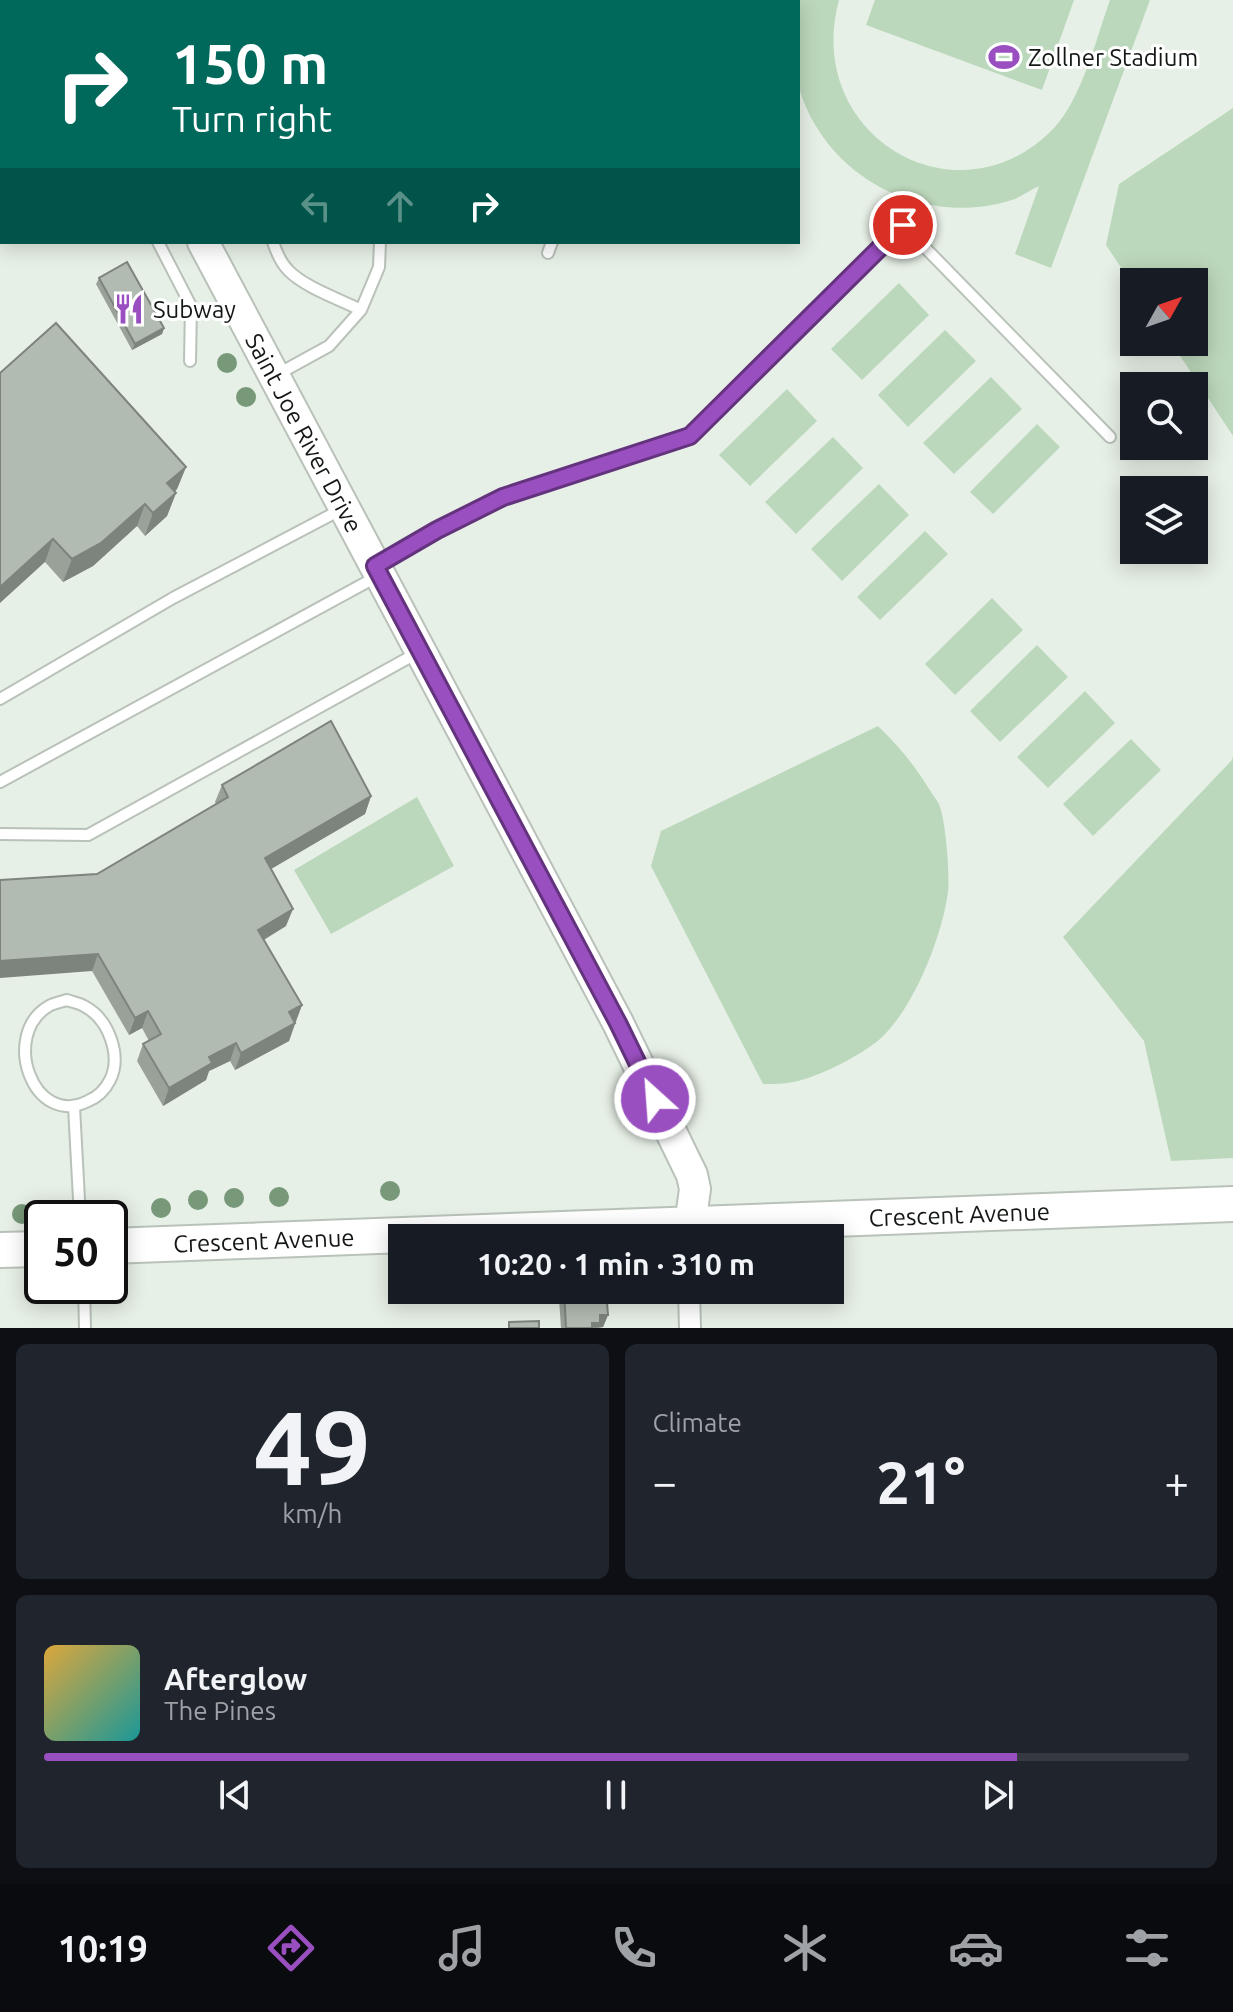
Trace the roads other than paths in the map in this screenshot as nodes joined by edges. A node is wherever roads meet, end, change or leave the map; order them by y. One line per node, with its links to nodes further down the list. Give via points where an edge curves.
1 (159, 244): 6 (lane, via 191,306)
2 (204, 244): 7 (main road, Saint Joe River Drive)
3 (274, 244): 5 (lane, via 288,270)
4 (380, 244): 5 (lane, via 379,267)
5 (361, 310): 7 (lane, via 329,346)
6 (190, 361)
7 (274, 376): 9 (main road, Saint Joe River Drive)
8 (1110, 437): 10 (lane, via 903,225 690,436 503,497 437,530)
9 (344, 508): 10 (main road, Saint Joe River Drive); 12 (lane, via 173,598)
10 (378, 570): 11 (main road, Saint Joe River Drive); 13 (lane)
11 (421, 651): 14 (lane, via 88,835); 18 (main road, Saint Joe River Drive, via 618,1023 692,1175)
12 (0, 699)
13 (0, 782)
14 (0, 834)
15 (74, 1107): 15 (lane, via 106,1088 115,1071 115,1053 100,1018 67,1000 48,1006 34,1019 24,1037 23,1055 37,1091 53,1103); 16 (lane)
16 (79, 1200)
17 (1233, 1204): 19 (main road, Crescent Avenue)
18 (691, 1224)
19 (844, 1224)
20 (388, 1239): 21 (main road, Crescent Avenue)
21 (128, 1246)
22 (24, 1249): 23 (main road)
23 (0, 1250)
24 (84, 1304): 26 (lane)
25 (689, 1304): 27 (street)
26 (85, 1328)
27 (690, 1328)

